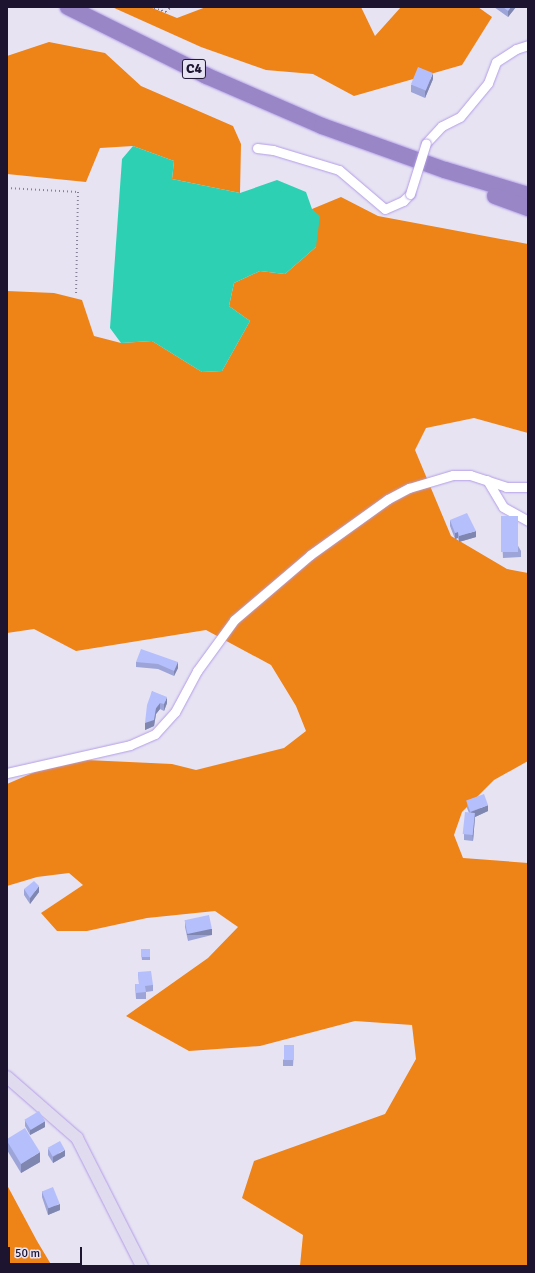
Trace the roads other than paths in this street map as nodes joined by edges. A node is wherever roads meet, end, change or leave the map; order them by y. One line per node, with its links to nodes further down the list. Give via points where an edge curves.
1 (68, 7): 3 (highway, C4, via 207,76)
2 (528, 45): 4 (street, bridge, via 516,49 496,62 488,83 460,117 442,126 426,143 410,194 403,201 385,209 339,170 273,150)
3 (322, 126): 5 (highway, C4, via 445,170); 6 (highway, via 368,152)
4 (257, 148)
5 (528, 195)
6 (528, 208)
7 (487, 480): 8 (street, via 506,487); 9 (street, via 503,507); 10 (street, via 470,475 453,475 409,488 388,499 310,555 222,633 197,671 175,712 155,734 130,745)
8 (528, 487)
9 (528, 521)
10 (7, 773)
11 (7, 1077): 12 (main road, via 77,1138)
12 (142, 1266)

